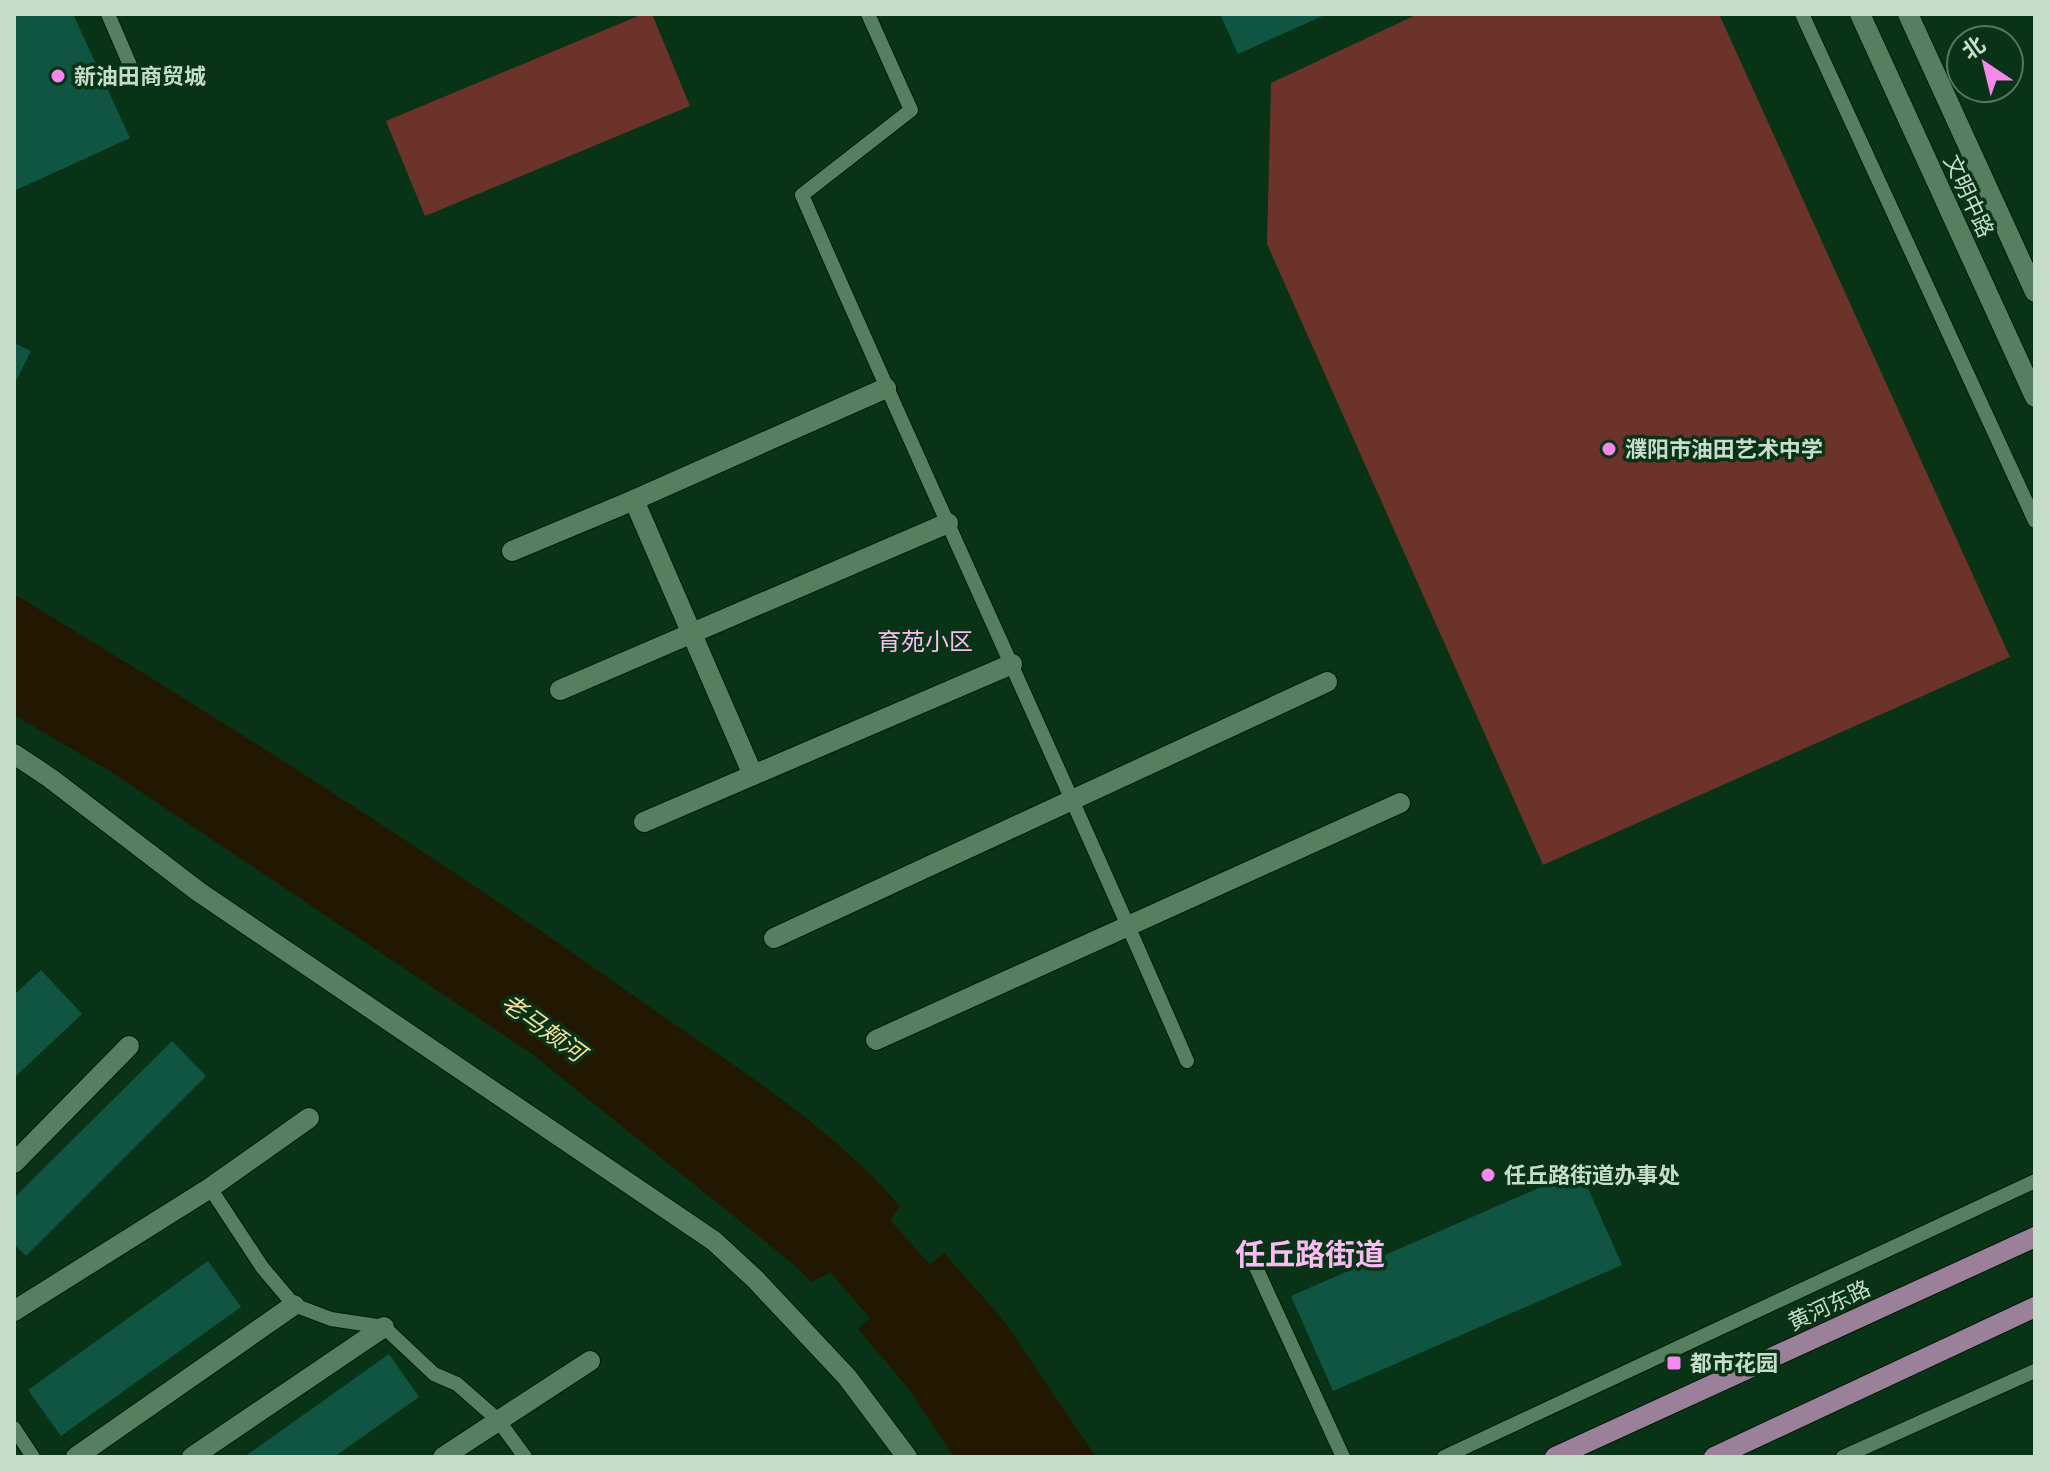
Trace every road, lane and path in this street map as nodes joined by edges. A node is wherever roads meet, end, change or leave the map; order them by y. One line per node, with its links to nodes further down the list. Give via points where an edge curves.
1 (108, 14): 6 (lane)
2 (868, 14): 8 (lane, via 911,110 802,195)
3 (1802, 14): 11 (lane)
4 (1860, 14): 9 (street, 文明中路)
5 (1908, 14): 7 (street, 文明中路)
6 (130, 65)
7 (2035, 292)
8 (886, 388): 10 (street); 12 (lane)
9 (2035, 397)
10 (634, 500): 13 (street); 14 (street)
11 (2035, 521)
12 (948, 523): 14 (street); 15 (lane)
13 (512, 551)
14 (692, 635): 17 (street); 19 (street)
15 (1012, 664): 19 (street); 20 (lane)
16 (1327, 682): 20 (street)
17 (560, 690)
18 (14, 754): 47 (street, via 199,892 714,1241 847,1377)
19 (753, 775): 22 (street)
20 (1073, 799): 23 (lane); 24 (street)
21 (1400, 803): 23 (street)
22 (644, 822)
23 (1129, 927): 25 (street); 27 (lane)
24 (774, 938)
25 (876, 1040)
26 (129, 1046): 29 (street)
27 (1187, 1061)
28 (309, 1118): 31 (street)
29 (14, 1163)
30 (2035, 1181): 49 (lane)
31 (210, 1188): 34 (lane); 36 (street)
32 (2035, 1237): 50 (main road, 黄河东路)
33 (1253, 1261): 48 (lane)
34 (294, 1305): 37 (lane, via 331,1319); 43 (street)
35 (2035, 1307): 51 (main road)
36 (14, 1311)
37 (384, 1327): 40 (lane, via 434,1374 457,1384); 44 (street)
38 (590, 1361): 40 (street)
39 (2035, 1371): 52 (lane)
40 (498, 1420): 45 (street); 46 (lane)
41 (14, 1428): 42 (lane)
42 (33, 1457)
43 (76, 1457)
44 (192, 1457)
45 (443, 1457)
46 (525, 1457)
47 (907, 1457)
48 (1343, 1457)
49 (1444, 1457)
50 (1555, 1457)
51 (1714, 1457)
52 (1843, 1457)

